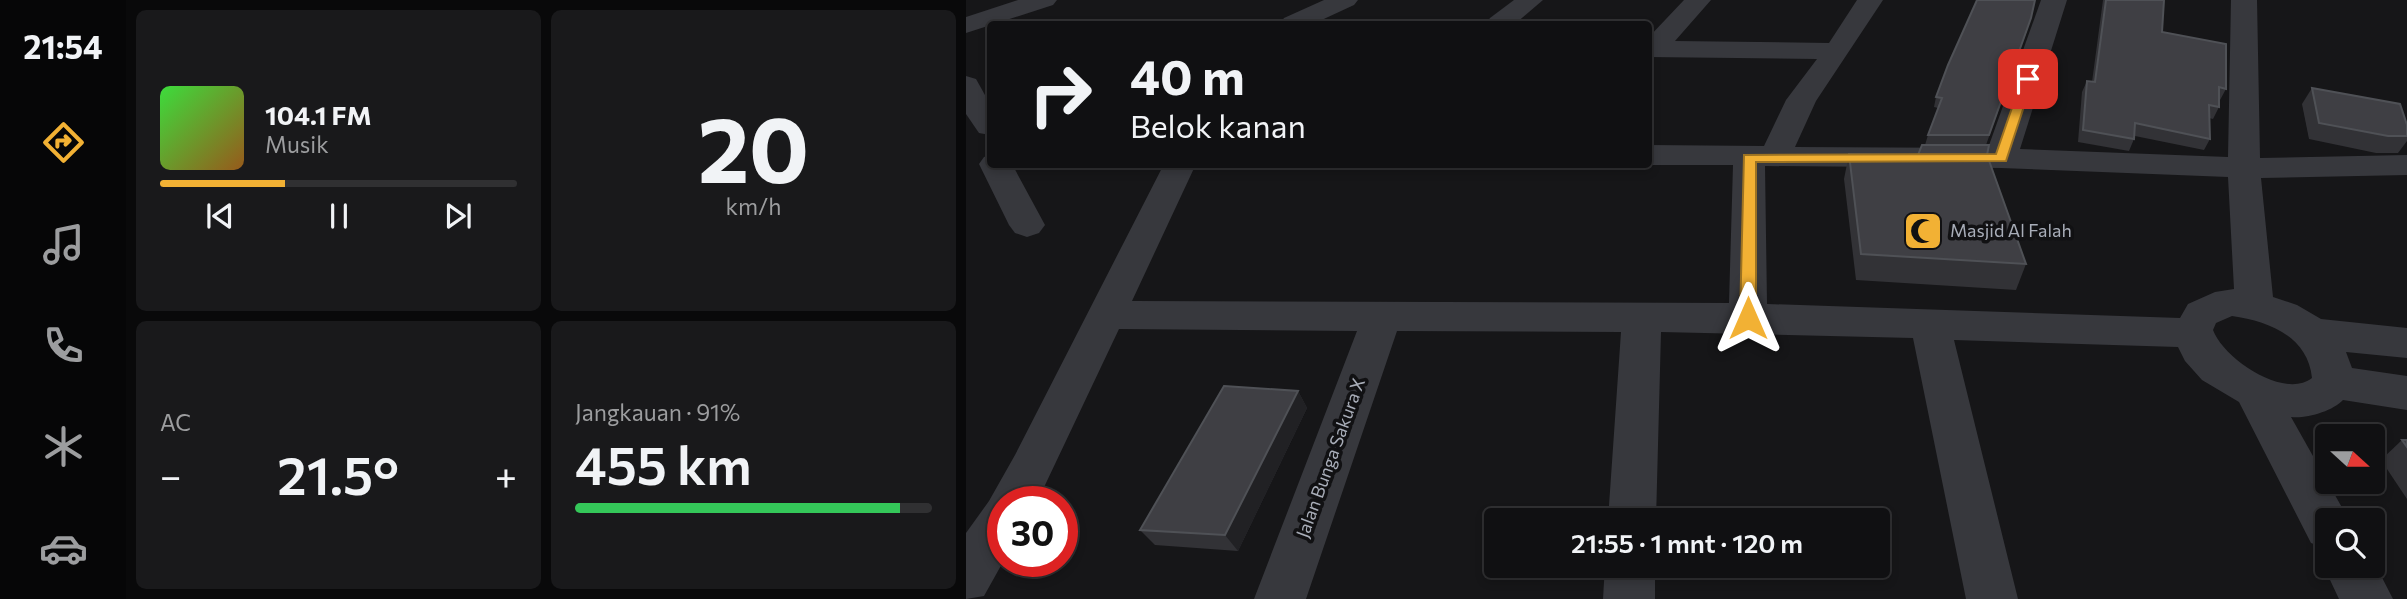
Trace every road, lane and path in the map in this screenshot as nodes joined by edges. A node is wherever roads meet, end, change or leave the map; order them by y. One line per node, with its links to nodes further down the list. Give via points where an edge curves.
1 (1044, 0): 10 (street)
2 (1345, 0): 8 (street)
3 (1530, 0): 9 (street)
4 (1698, 0): 11 (street)
5 (1870, 0): 13 (street)
6 (2054, 0): 16 (street)
7 (2244, 0): 21 (street)
8 (1300, 21)
9 (1503, 21)
10 (966, 24)
11 (1652, 48)
12 (1652, 49): 13 (street)
13 (1837, 51): 15 (street)
14 (1652, 155): 15 (street)
15 (1762, 158): 16 (street); 28 (street)
16 (2001, 158): 21 (street)
17 (2407, 165): 21 (street)
18 (987, 166): 22 (street)
19 (996, 168): 23 (street)
20 (1178, 168): 25 (street)
21 (2244, 168): 24 (street)
22 (966, 175)
23 (1027, 225)
24 (2254, 304): 30 (street, via 2209,306 2196,317); 31 (street, via 2281,313)
25 (1107, 315): 26 (street); 36 (street)
26 (1382, 316): 27 (street); 43 (street, Jalan Bunga Sakura X)
27 (1642, 317): 28 (street); 37 (street)
28 (1748, 318): 29 (street)
29 (1930, 324): 30 (street); 45 (street)
30 (2193, 333): 34 (street, via 2200,351 2217,370)
31 (2311, 333): 32 (street); 33 (street, via 2324,345 2334,365)
32 (2407, 343)
33 (2333, 382): 34 (street, via 2321,394 2299,400); 35 (street)
34 (2254, 391): 38 (street)
35 (2407, 393)
36 (1021, 486)
37 (1633, 508)
38 (2318, 508)
39 (987, 544): 42 (street)
40 (1630, 578): 44 (street)
41 (2355, 578): 46 (street)
42 (966, 579)
43 (1280, 599)
44 (1629, 599)
45 (1992, 599)
46 (2367, 599)

